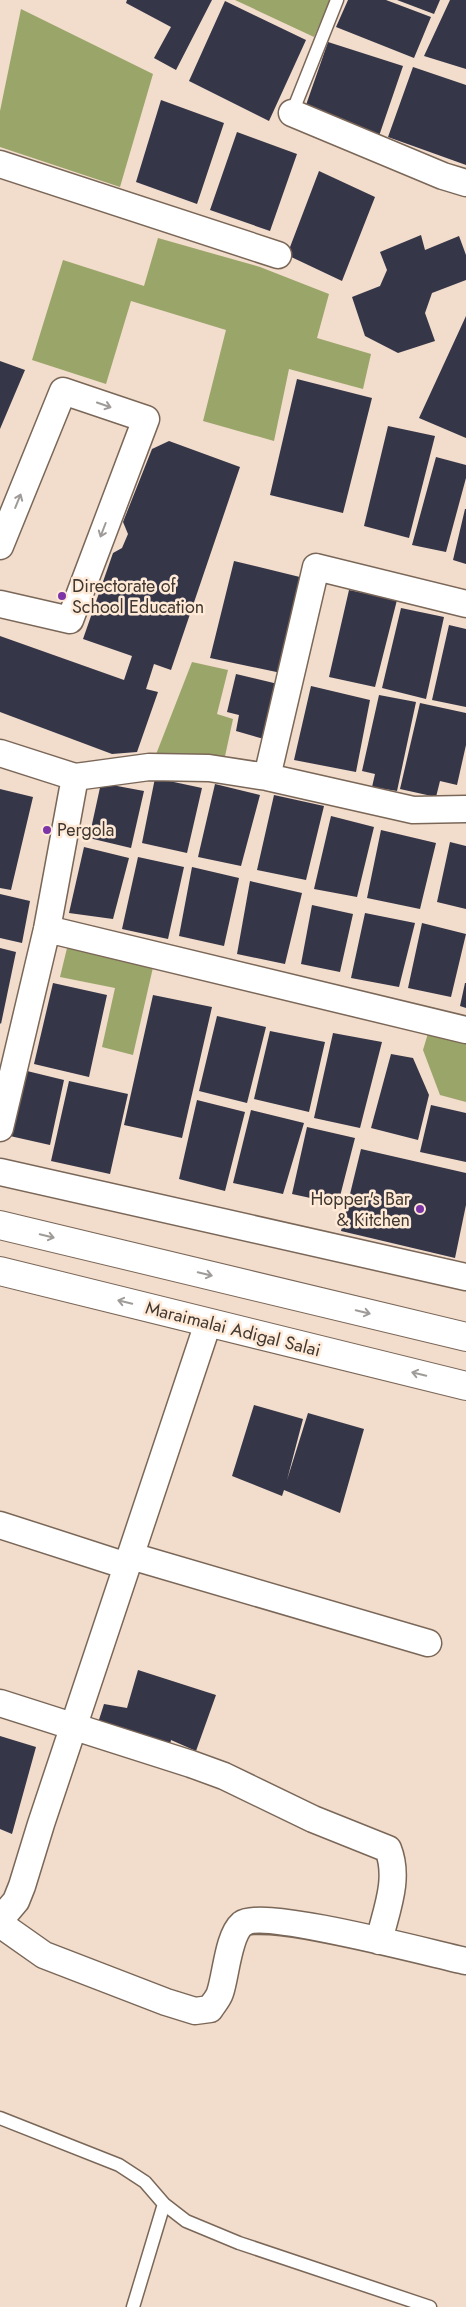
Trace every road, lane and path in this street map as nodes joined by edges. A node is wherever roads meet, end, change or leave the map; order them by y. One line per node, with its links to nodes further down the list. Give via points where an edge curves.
1 (337, 0): 2 (lane)
2 (292, 113): 4 (street)
3 (0, 164): 5 (street)
4 (466, 183)
5 (278, 256)
6 (0, 546): 7 (street, one-way to 7, via 63,391 146,419 70,620)
7 (0, 604)
8 (466, 604): 11 (street, via 316,567)
9 (0, 753): 10 (street)
10 (75, 777): 11 (street, via 149,768 209,768); 13 (street)
11 (267, 777): 12 (street, via 413,810)
12 (466, 809)
13 (47, 929): 14 (street); 15 (street)
14 (466, 1030)
15 (0, 1128)
16 (0, 1172): 19 (street)
17 (0, 1225): 21 (main road, one-way to 21)
18 (0, 1271): 20 (main road, Maraimalai Adigal Salai, one-way to 18)
19 (466, 1277)
20 (208, 1323): 22 (main road, Maraimalai Adigal Salai, one-way to 20); 24 (street)
21 (466, 1337)
22 (466, 1386)
23 (0, 1525): 24 (street)
24 (129, 1561): 25 (street); 27 (street)
25 (428, 1643)
26 (0, 1703): 27 (street)
27 (73, 1728): 28 (street, via 22,1886 16,1901); 29 (street, via 224,1776 313,1819 388,1849 393,1862 394,1881)
28 (0, 1922): 29 (street, via 44,1955 195,2011 210,2009 220,1996 234,1936 242,1924 256,1920 312,1926)
29 (379, 1941): 30 (street)
30 (466, 1961)
31 (0, 2118): 32 (lane, via 120,2165 145,2182)
32 (164, 2204): 33 (lane); 34 (lane, via 186,2221 239,2243)
33 (133, 2307)
34 (430, 2307)

